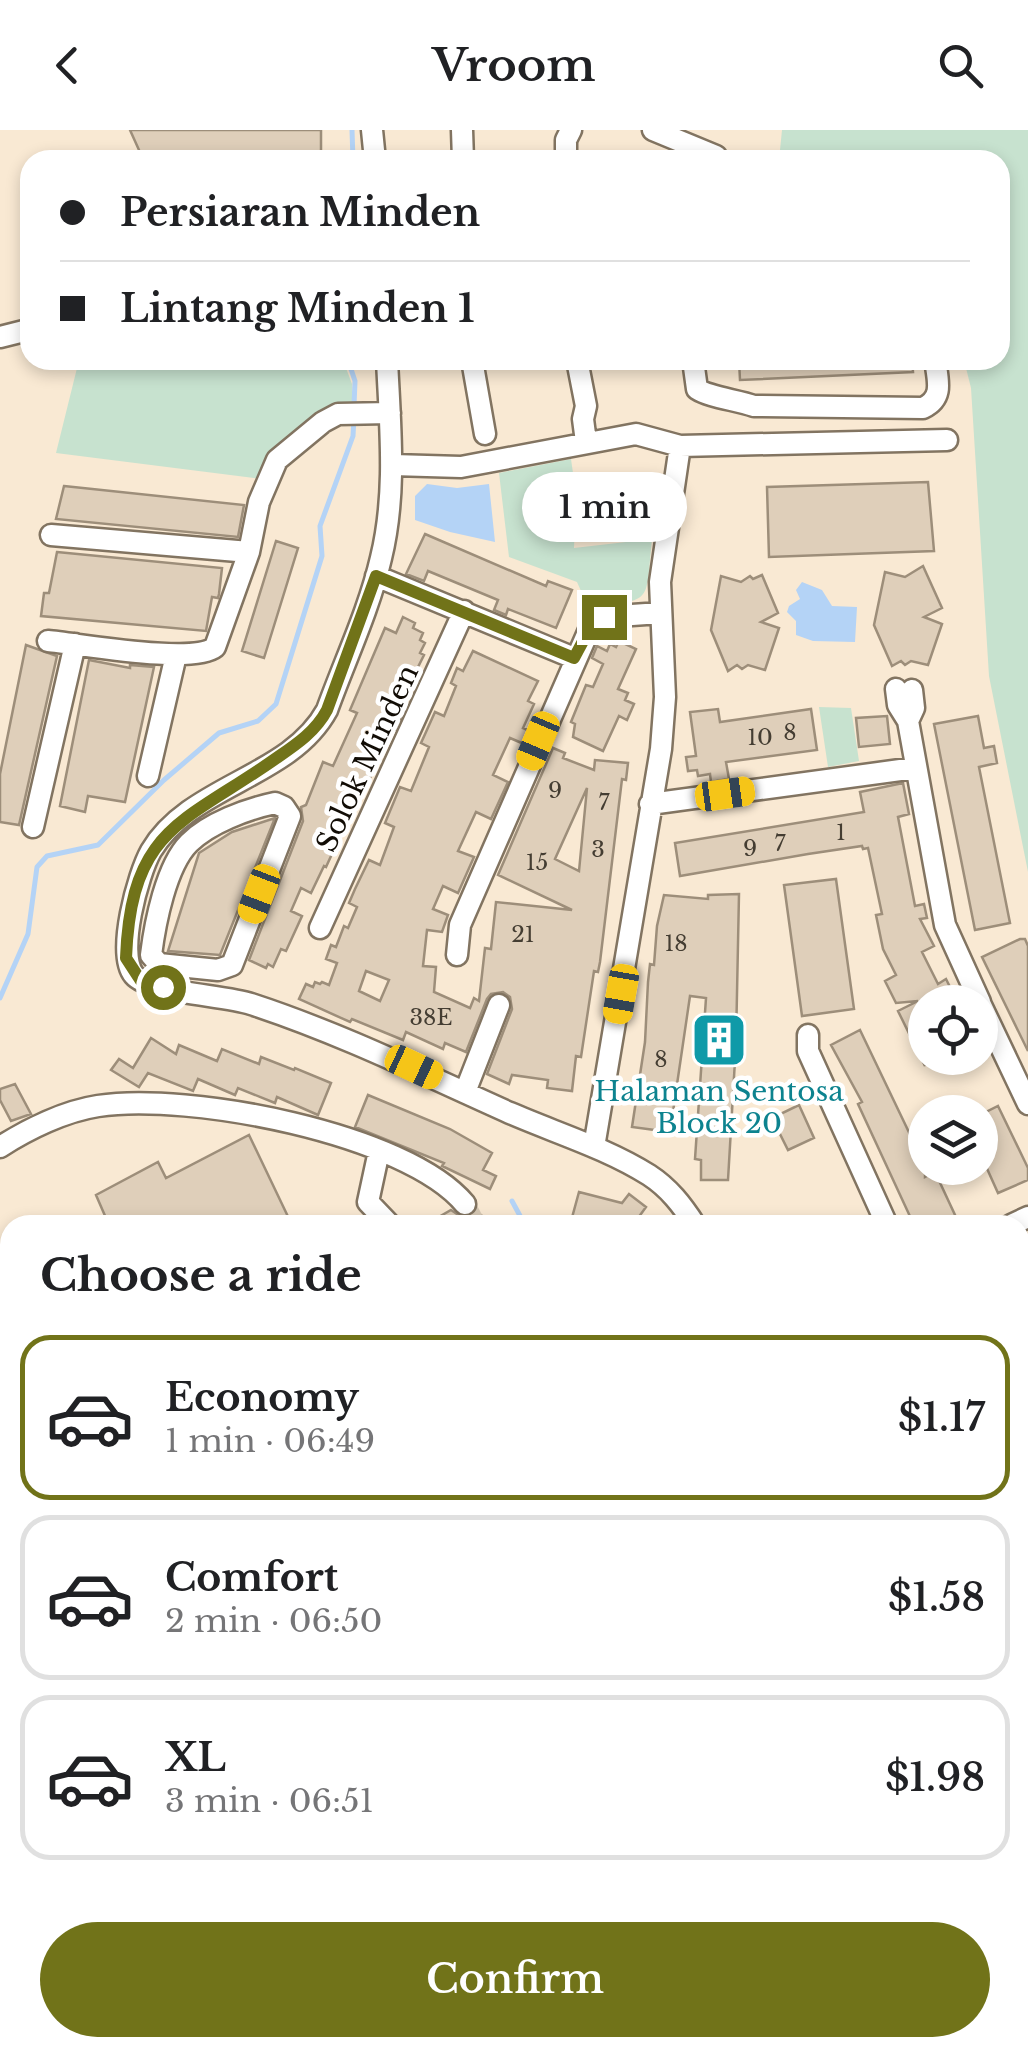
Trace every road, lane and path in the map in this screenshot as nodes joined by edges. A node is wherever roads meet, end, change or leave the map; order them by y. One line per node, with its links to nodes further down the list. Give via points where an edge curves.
1 (654, 130): 2 (street)
2 (681, 150)
3 (387, 370): 9 (street)
4 (474, 370): 10 (street)
5 (579, 370): 11 (street, via 586,406 599,418)
6 (694, 370): 8 (street, via 702,393)
7 (937, 370): 8 (street, via 939,392 922,408)
8 (754, 406): 13 (street)
9 (382, 413): 15 (street); 17 (street, via 347,413 323,422 277,460)
10 (485, 434)
11 (595, 440): 14 (street, via 636,434); 15 (street, via 460,468)
12 (948, 440): 13 (street)
13 (756, 444): 14 (street)
14 (680, 446): 20 (street)
15 (392, 465): 18 (street)
16 (52, 535): 17 (street)
17 (249, 552): 23 (street, via 215,647 207,654)
18 (376, 576): 19 (street); 28 (street, via 322,719)
19 (464, 611): 24 (street); 32 (street, Solok Minden)
20 (660, 613): 24 (street, via 596,621); 29 (street, via 664,714)
21 (48, 641): 22 (street)
22 (75, 644): 23 (street); 31 (street)
23 (176, 655): 27 (street)
24 (574, 658): 33 (street, via 460,925)
25 (904, 690): 26 (street, via 898,705 908,721)
26 (915, 768): 29 (street); 34 (street, via 945,925)
27 (148, 776)
28 (231, 787): 30 (street); 38 (street, via 174,825 151,851 127,944 134,975 148,984 256,1005)
29 (650, 804): 41 (street)
30 (245, 812): 30 (street, via 274,803 290,816 232,964 218,970 159,964 151,955 152,941 178,859 197,837)
31 (33, 826)
32 (320, 928)
33 (457, 956)
34 (972, 985)
35 (499, 1005): 38 (street)
36 (808, 1036): 46 (street, via 808,1051)
37 (998, 1041): 39 (street)
38 (465, 1092): 41 (street)
39 (1028, 1104)
40 (0, 1147): 42 (street, via 67,1114 124,1104 194,1105 302,1125)
41 (594, 1147): 45 (street, via 659,1182)
42 (379, 1151): 43 (street, via 444,1183); 44 (street, via 368,1202)
43 (465, 1204)
44 (380, 1215)
45 (687, 1215)
46 (882, 1215)

